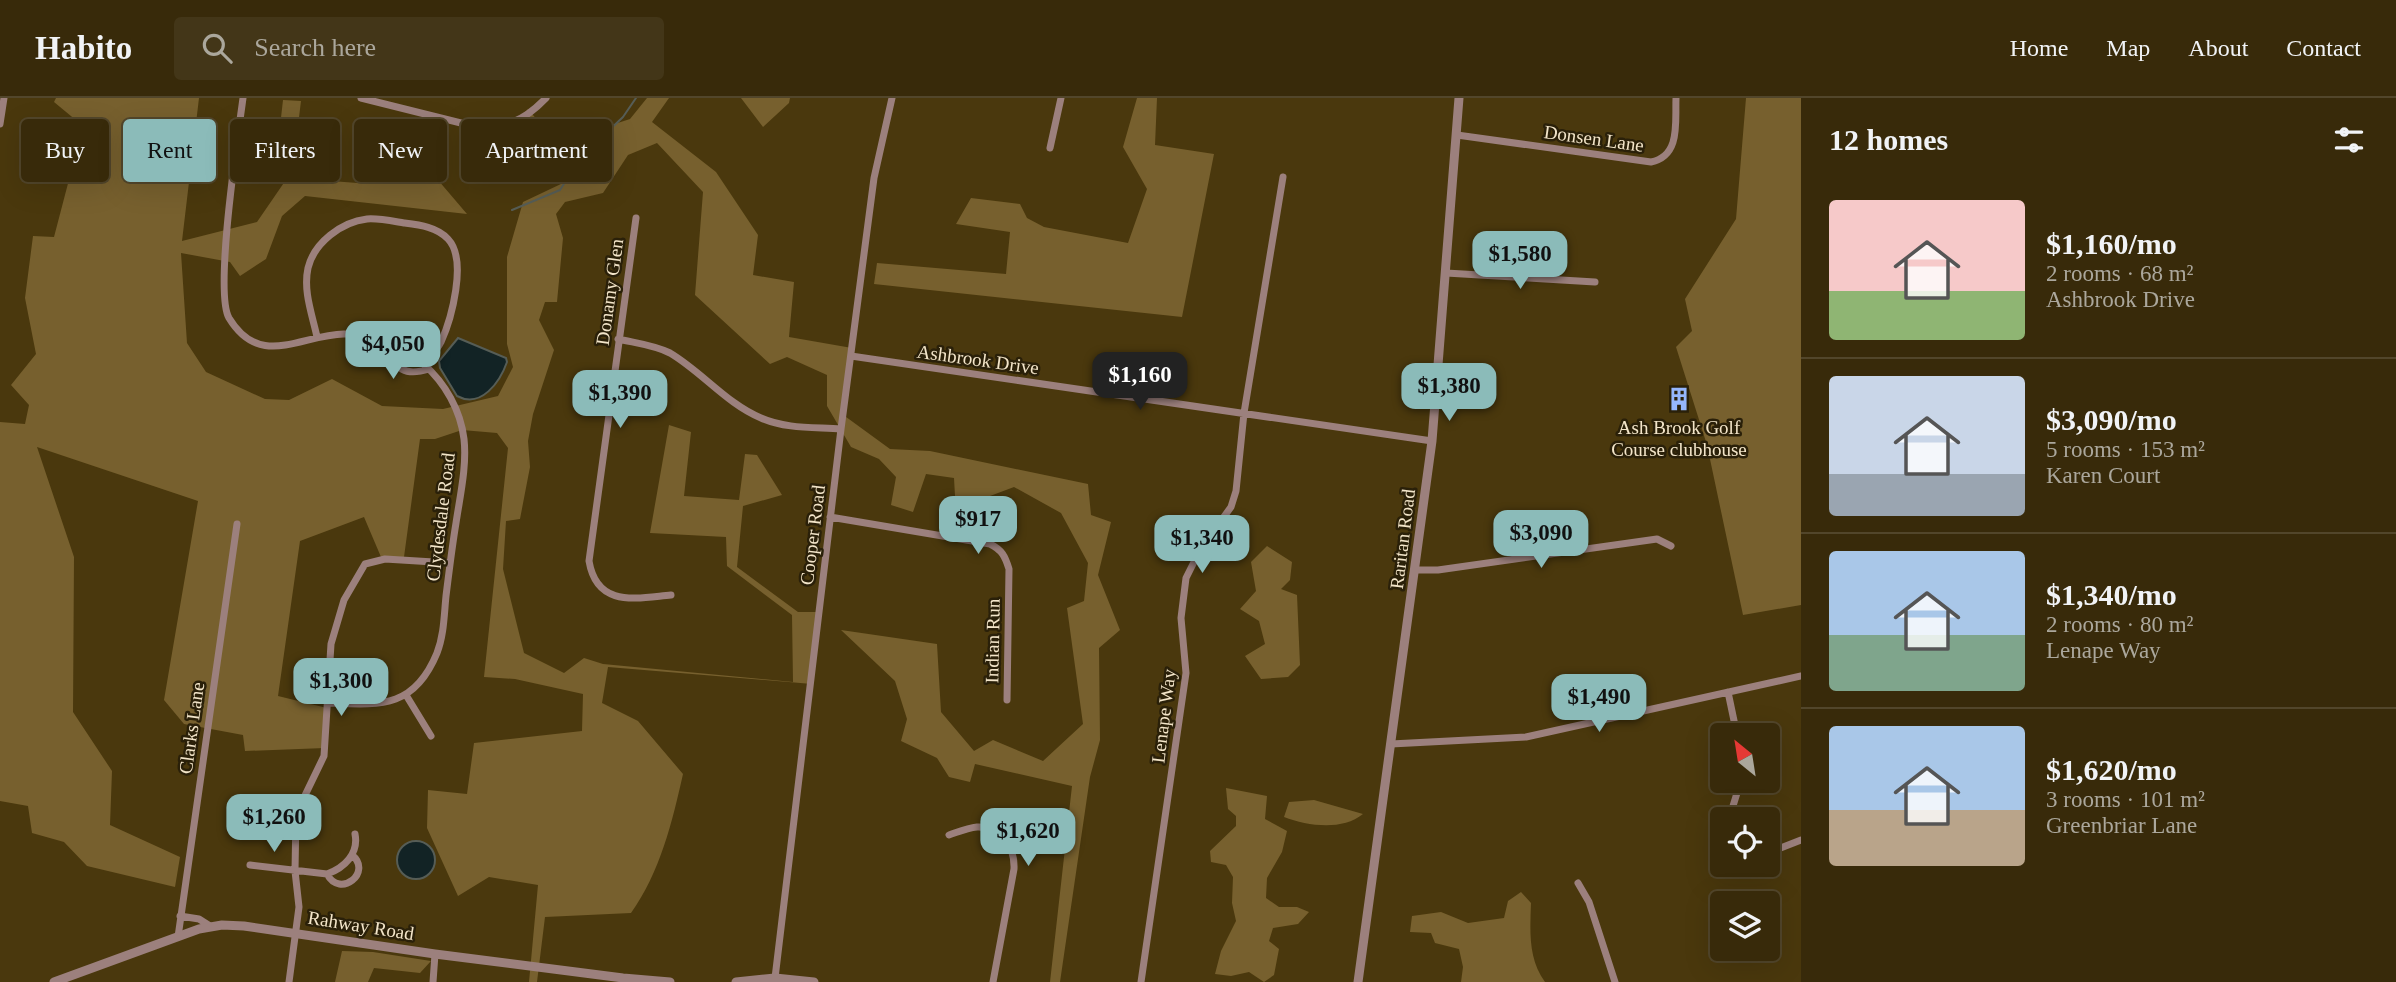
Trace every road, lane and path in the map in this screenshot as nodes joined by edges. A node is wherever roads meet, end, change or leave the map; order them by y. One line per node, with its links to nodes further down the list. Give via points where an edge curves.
1 (4, 98): 9 (street)
2 (243, 98): 16 (street, Clydesdale Road, via 228,223 224,301 228,315 249,340 265,346 292,346)
3 (361, 98): 4 (street, via 491,127 524,117)
4 (546, 98)
5 (892, 98): 19 (street, Cooper Road, via 874,178)
6 (1061, 98): 11 (street)
7 (1459, 98): 10 (street, Raritan Road)
8 (1676, 98): 10 (street, Donsen Lane, via 1673,144 1667,155 1651,162)
9 (0, 124)
10 (1457, 135): 14 (street, Raritan Road)
11 (1050, 148)
12 (1283, 177): 21 (street, Lenape Way)
13 (636, 218): 17 (street, Donamy Glen)
14 (1446, 273): 15 (street); 23 (street, Raritan Road)
15 (1595, 282)
16 (317, 337): 18 (street, Clydesdale Road, via 359,335); 20 (street, via 305,285 309,265 330,235 370,219 422,225 448,238 456,255 450,320)
17 (618, 339): 22 (street, via 666,352 760,418 780,425); 29 (street, Donamy Glen, via 589,566 596,581 612,595 624,599)
18 (393, 345): 20 (street, Clydesdale Road, via 414,354); 20 (street, via 396,364 402,370 410,373)
19 (851, 356): 21 (street, Ashbrook Drive); 22 (street, Cooper Road)
20 (427, 367): 27 (street, Clydesdale Road, via 452,399 464,437)
21 (1244, 413): 23 (street, Ashbrook Drive); 60 (street, Lenape Way, via 1231,507 1186,578 1181,618 1186,673)
22 (841, 429): 24 (street, Cooper Road)
23 (1432, 440): 28 (street, Raritan Road)
24 (830, 517): 33 (street, Indian Run, via 999,549 1009,569); 52 (street, Cooper Road)
25 (237, 524): 47 (street, Clarks Lane)
26 (1671, 546): 28 (street, via 1657,539)
27 (450, 563): 32 (street, Clydesdale Road, via 441,642 429,673); 34 (street, via 385,559 365,564 344,600 331,644)
28 (1416, 570): 37 (street, Raritan Road)
29 (671, 595)
30 (1801, 676): 31 (street)
31 (1728, 692): 35 (street); 37 (street, via 1526,737)
32 (406, 695): 34 (street, via 385,703); 36 (street)
33 (1007, 700)
34 (328, 704): 44 (street, via 324,756 296,814)
35 (1734, 723)
36 (431, 736)
37 (1391, 744): 61 (street, Raritan Road)
38 (355, 834): 42 (street)
39 (949, 835): 59 (street, via 973,827 988,828 1007,841 1013,854)
40 (1801, 840): 41 (street)
41 (1780, 848)
42 (352, 855): 45 (street); 45 (street, via 360,866 356,877 336,884)
43 (250, 864): 44 (street)
44 (295, 871): 45 (street); 49 (street)
45 (327, 874)
46 (1578, 883): 62 (street, via 1589,901)
47 (180, 916): 48 (street); 50 (street, Clarks Lane)
48 (210, 926): 49 (street, Rahway Road); 50 (street, Rahway Road)
49 (297, 933): 51 (street, Rahway Road); 54 (street)
50 (178, 937): 53 (street, Rahway Road)
51 (435, 954): 55 (street); 56 (street, Rahway Road)
52 (775, 978): 57 (street); 58 (street)
53 (54, 982)
54 (289, 982)
55 (433, 982)
56 (670, 982)
57 (736, 982)
58 (814, 982)
59 (993, 982)
60 (1141, 982)
61 (1358, 982)
62 (1615, 982)

